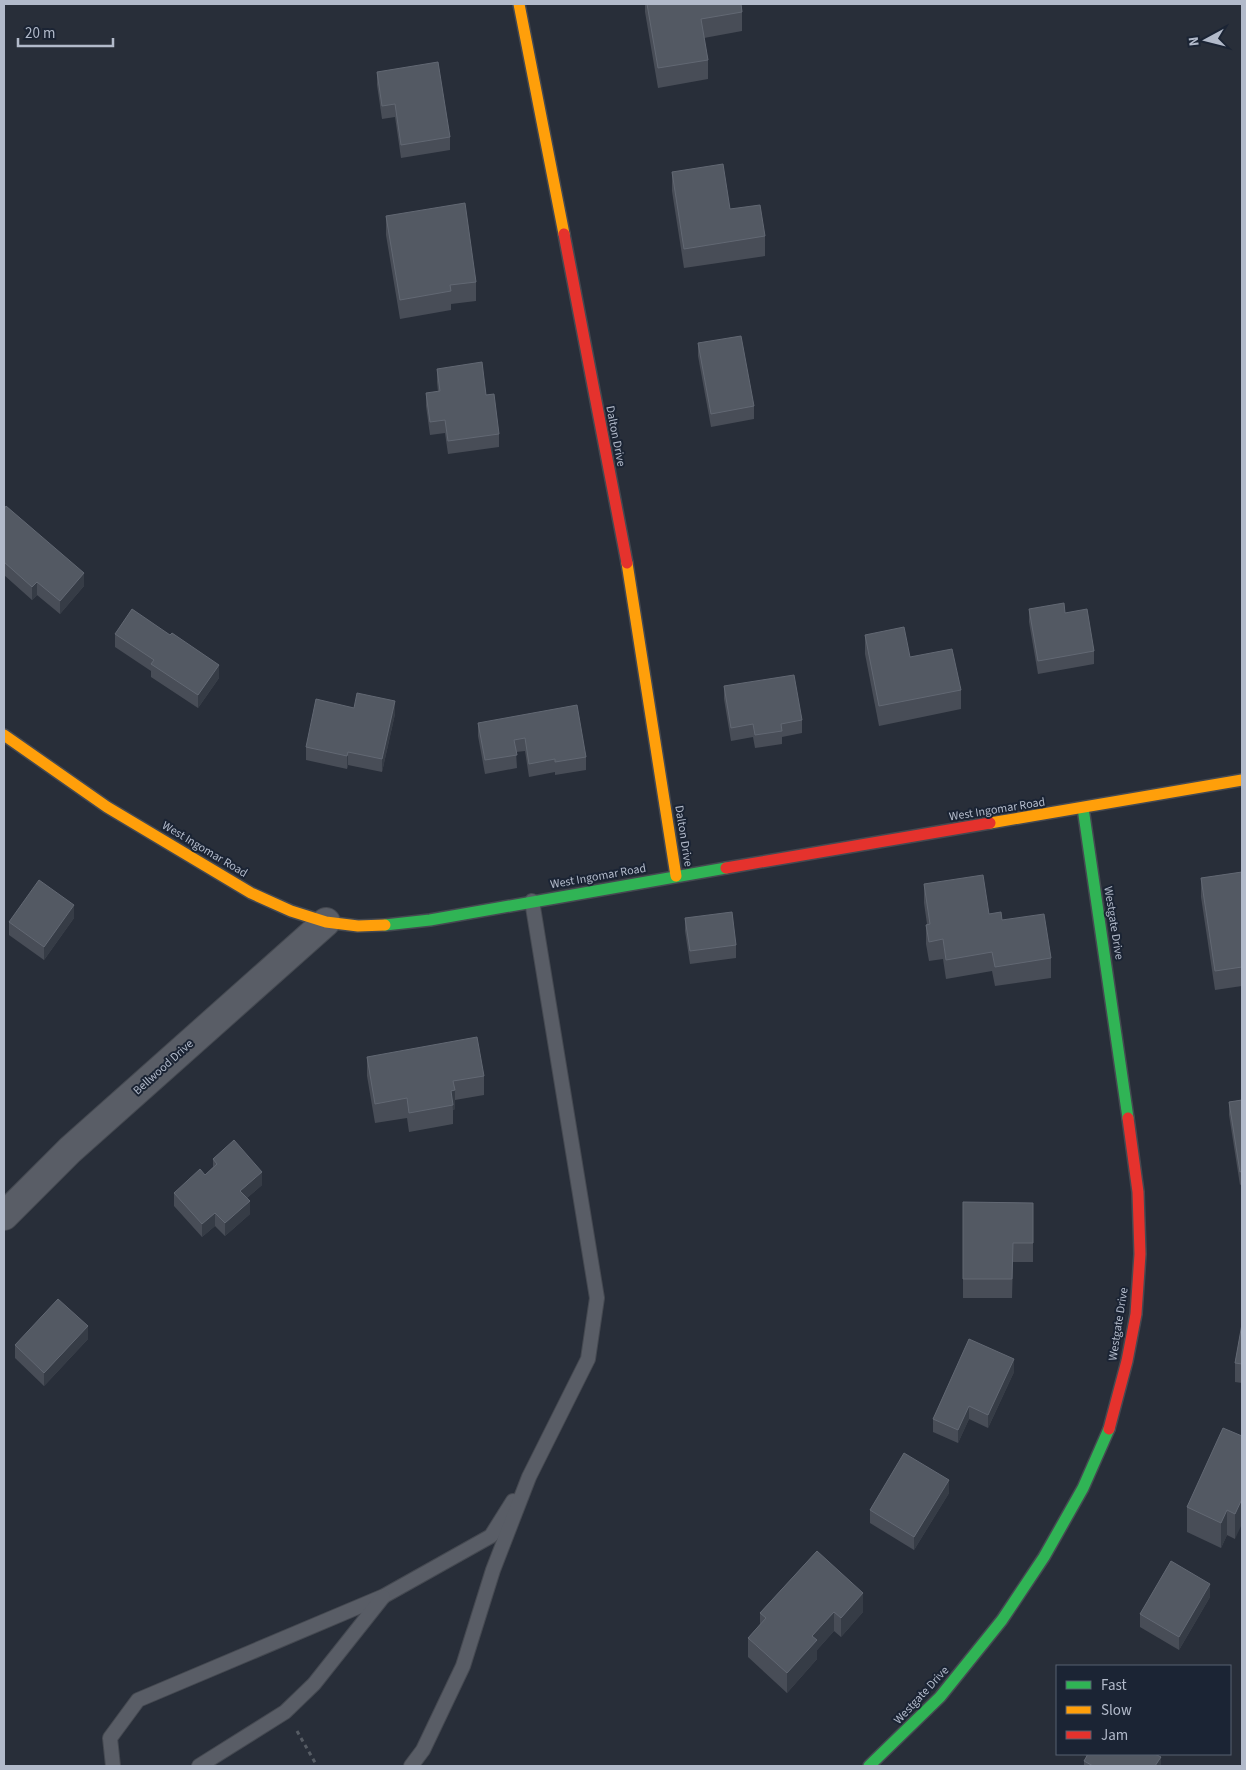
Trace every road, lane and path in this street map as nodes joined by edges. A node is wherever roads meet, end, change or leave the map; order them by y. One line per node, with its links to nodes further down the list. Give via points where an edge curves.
1 (519, 4): 5 (street, Dalton Drive, via 626,557)
2 (4, 735): 7 (street, West Ingomar Road, via 106,807 251,893)
3 (1242, 780): 4 (street, West Ingomar Road)
4 (1083, 808): 5 (street, West Ingomar Road); 16 (street, Westgate Drive, via 1138,1192 1140,1262 1128,1361 1110,1426 1083,1488 1044,1557 1002,1620 940,1698)
5 (676, 876): 6 (street, West Ingomar Road)
6 (532, 901): 7 (street, West Ingomar Road, via 387,925); 9 (lane, via 597,1298 588,1359)
7 (326, 922): 8 (street, Bellwood Drive, via 70,1150)
8 (4, 1216)
9 (528, 1477): 10 (lane, via 491,1536); 15 (lane, via 493,1570 464,1666 424,1750)
10 (384, 1596): 12 (lane, via 138,1700 110,1738); 13 (lane, via 314,1684 285,1712)
11 (308, 1748): 14 (path)
12 (112, 1766)
13 (199, 1766)
14 (317, 1766)
15 (411, 1766)
16 (869, 1766)

